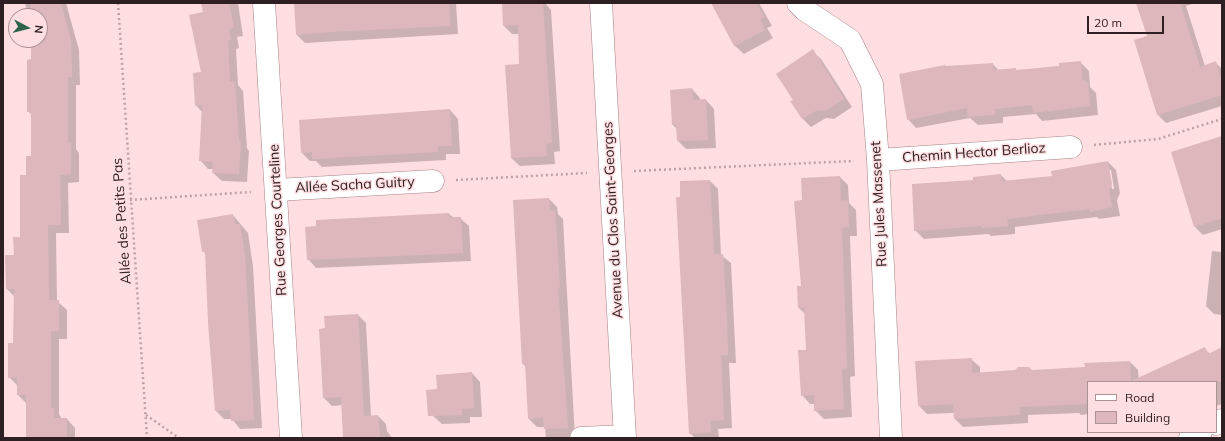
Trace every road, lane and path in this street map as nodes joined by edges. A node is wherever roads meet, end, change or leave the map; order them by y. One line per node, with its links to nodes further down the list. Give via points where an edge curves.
1 (118, 3): 11 (path, Allée des Petits Pas)
2 (264, 3): 10 (street, Rue Georges Courteline)
3 (601, 3): 8 (street, Avenue du Clos Saint-Georges)
4 (798, 3): 7 (street, Rue Jules Massenet, via 850,40 872,84)
5 (1222, 119): 6 (path, via 1158,139)
6 (1071, 147): 7 (street, Chemin Hector Berlioz)
7 (878, 160): 8 (path); 19 (street, Rue Jules Massenet)
8 (611, 172): 9 (path); 14 (street, Avenue du Clos Saint-Georges)
9 (433, 181): 10 (street, Allée Sacha Guitry)
10 (277, 190): 11 (path); 17 (street, Rue Georges Courteline)
11 (130, 200): 12 (path, Allée des Petits Pas)
12 (145, 415): 15 (path, Allée des Petits Pas); 16 (path)
13 (1199, 433): 20 (street)
14 (625, 437): 18 (street)
15 (147, 438)
16 (179, 438)
17 (291, 438)
18 (581, 438)
19 (891, 438)
20 (1190, 438)

